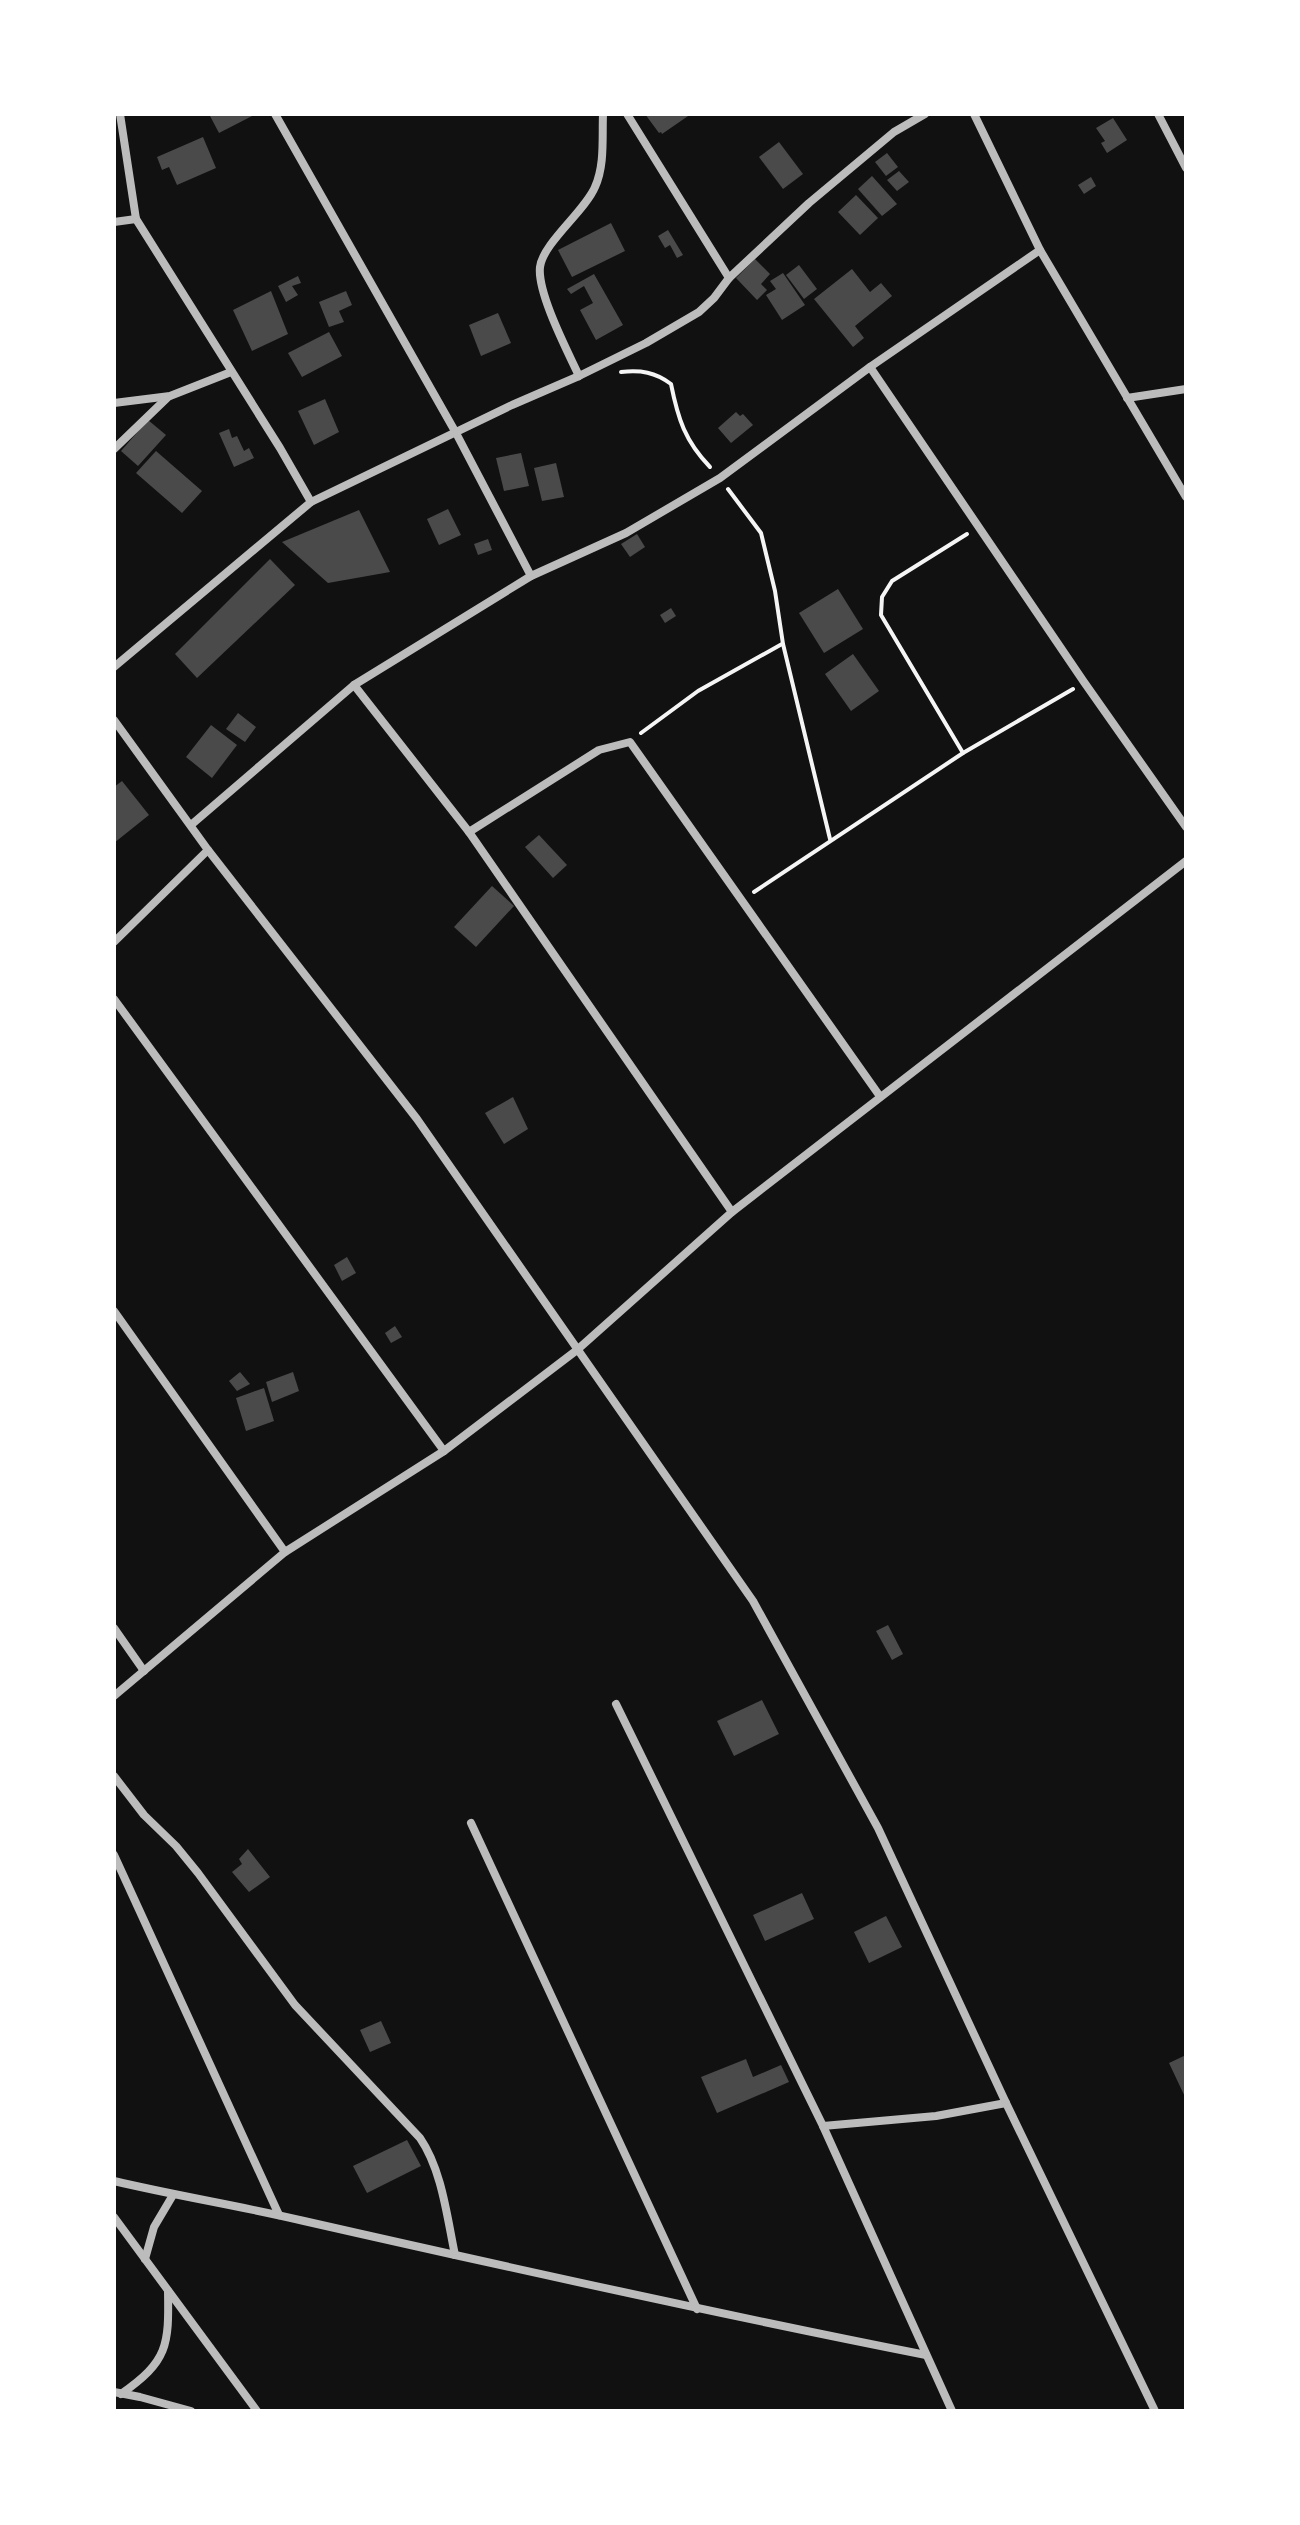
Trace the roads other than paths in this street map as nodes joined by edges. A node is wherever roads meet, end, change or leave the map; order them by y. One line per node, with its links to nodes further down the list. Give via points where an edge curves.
1 (120, 114): 9 (street)
2 (275, 114): 20 (street)
3 (603, 114): 15 (street, via 595,188 540,266 552,318)
4 (627, 114): 12 (street)
5 (925, 114): 12 (street, via 894,132 821,193)
6 (974, 114): 11 (street)
7 (1158, 114): 8 (street)
8 (1186, 168)
9 (136, 219): 10 (street); 14 (street)
10 (114, 222)
11 (1040, 250): 13 (street); 18 (street)
12 (729, 278): 15 (street, via 699,312)
13 (870, 367): 24 (street, via 720,478 626,533); 29 (street)
14 (231, 372): 17 (street); 23 (street)
15 (579, 376): 20 (street)
16 (1186, 389): 18 (street)
17 (170, 396): 19 (street); 21 (street)
18 (1127, 398): 22 (street)
19 (114, 403)
20 (456, 433): 23 (street); 24 (street)
21 (114, 449)
22 (1186, 497)
23 (311, 502): 25 (street)
24 (531, 576): 26 (street)
25 (114, 667)
26 (354, 685): 28 (street); 30 (street)
27 (114, 720): 28 (street)
28 (191, 825): 31 (street)
29 (1186, 827)
30 (469, 832): 35 (street, via 599,750 630,742); 36 (street)
31 (208, 850): 33 (street); 38 (street, via 417,1119)
32 (1186, 861): 35 (street)
33 (114, 942)
34 (114, 999): 39 (street)
35 (879, 1095): 36 (street)
36 (732, 1212): 38 (street)
37 (114, 1311): 40 (street)
38 (577, 1350): 39 (street); 48 (street, via 753,1601 878,1828)
39 (444, 1451): 40 (street)
40 (285, 1552): 42 (street)
41 (114, 1628): 42 (street)
42 (144, 1671): 43 (street)
43 (114, 1696)
44 (616, 1704): 49 (street)
45 (114, 1776): 54 (street, via 198,1873 295,2005 420,2138 442,2196)
46 (471, 1823): 57 (street)
47 (114, 1855): 52 (street)
48 (1006, 2103): 49 (street, via 936,2116); 63 (street)
49 (823, 2126): 58 (street)
50 (114, 2181): 51 (street)
51 (173, 2195): 52 (street); 55 (street, via 154,2227)
52 (279, 2215): 54 (street)
53 (114, 2217): 55 (street)
54 (455, 2255): 57 (street)
55 (145, 2259): 56 (street)
56 (168, 2291): 59 (street, via 169,2333 163,2351 142,2380); 61 (street)
57 (697, 2309): 58 (street)
58 (926, 2355): 62 (street)
59 (118, 2393): 60 (street)
60 (191, 2411)
61 (257, 2411)
62 (952, 2411)
63 (1155, 2411)

